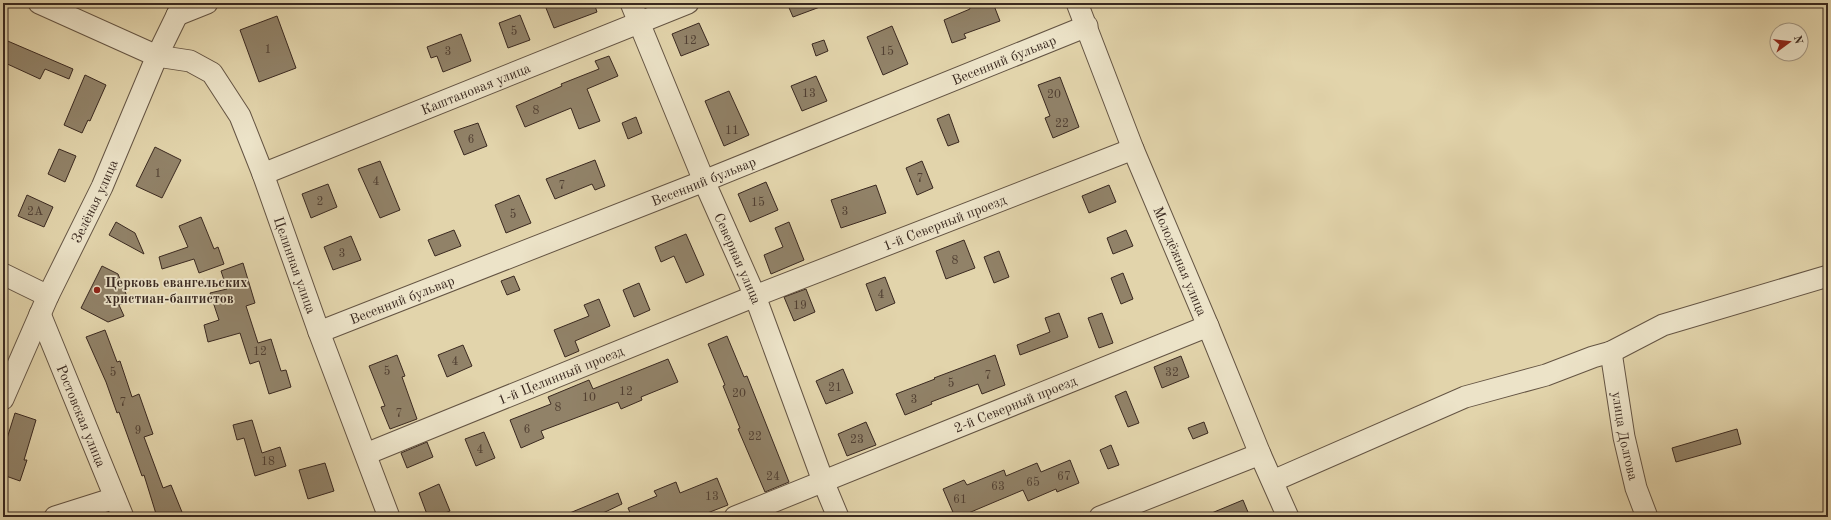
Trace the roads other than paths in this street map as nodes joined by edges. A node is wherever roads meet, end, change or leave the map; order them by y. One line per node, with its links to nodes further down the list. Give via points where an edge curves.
1 (39, 3): 9 (street, Целинная улица)
2 (207, 3): 6 (street)
3 (631, 3): 7 (street, Северная улица)
4 (688, 3): 7 (street, Каштановая улица)
5 (1077, 3): 8 (street, Молодёжная улица)
6 (180, 9): 9 (street, Зелёная улица)
7 (640, 23): 11 (street, Каштановая улица); 12 (street, Северная улица)
8 (1087, 26): 10 (street, Молодёжная улица); 12 (street, Весенний бульвар)
9 (157, 56): 11 (street, Целинная улица, via 190,61 212,73 240,116); 16 (street, Зелёная улица, via 102,187)
10 (1133, 149): 15 (street, 1-й Северный проезд); 17 (street, Молодёжная улица)
11 (263, 174): 18 (street, Целинная улица)
12 (704, 181): 15 (street, Северная улица); 18 (street, Весенний бульвар)
13 (3, 274): 16 (street)
14 (1828, 276): 19 (street, via 1663,325)
15 (755, 296): 21 (street, 1-й Целинный проезд); 23 (street, Северная улица)
16 (44, 305): 20 (street, Зелёная улица); 25 (street, Ростовская улица)
17 (1208, 326): 22 (street, Молодёжная улица); 23 (street, 2-й Северный проезд)
18 (319, 332): 21 (street, Целинная улица)
19 (1611, 352): 24 (street, via 1546,375 1465,397); 33 (street, улица Долгова, via 1624,437 1636,488)
20 (3, 399)
21 (366, 454): 28 (street, Целинная улица)
22 (1260, 454): 24 (street, Молодёжная улица); 31 (street)
23 (823, 481): 29 (street, 2-й Северный проезд); 30 (street, Северная улица)
24 (1273, 481): 32 (street, Молодёжная улица)
25 (115, 498): 26 (street); 27 (street, Ростовская улица)
26 (55, 517)
27 (123, 517)
28 (390, 517)
29 (735, 517)
30 (838, 517)
31 (1100, 517)
32 (1288, 517)
33 (1647, 517)

